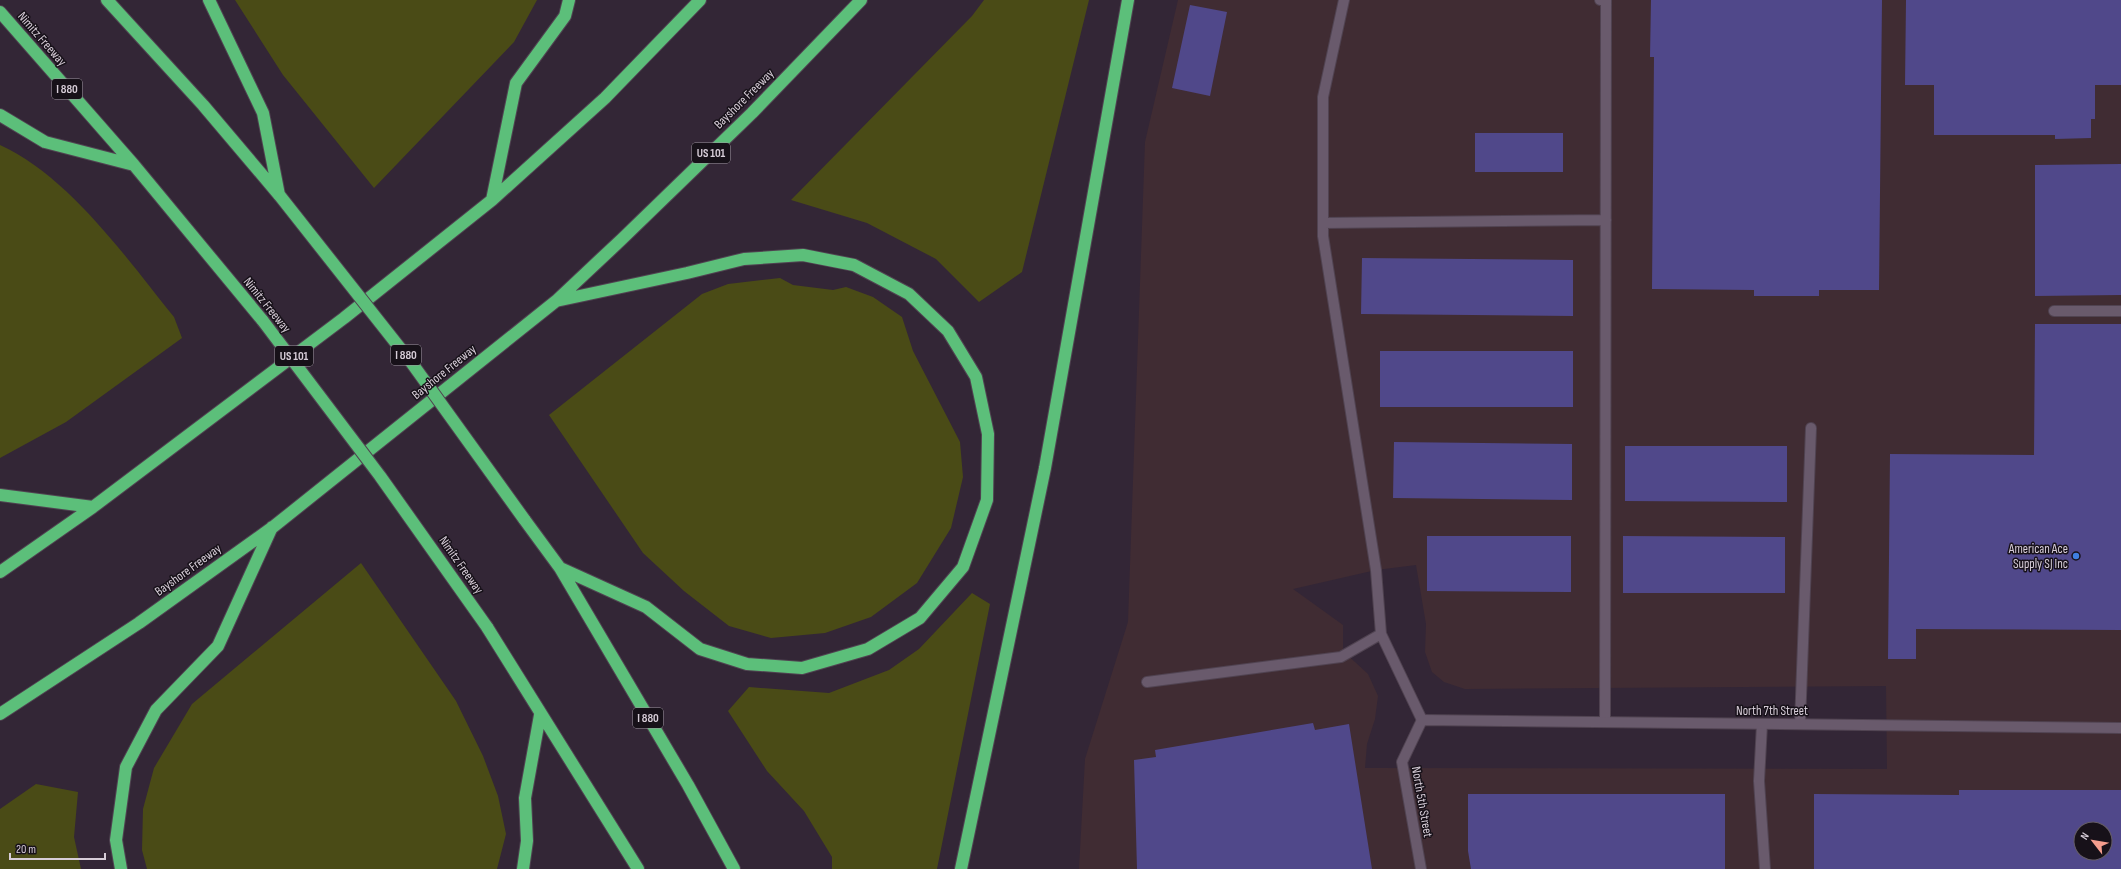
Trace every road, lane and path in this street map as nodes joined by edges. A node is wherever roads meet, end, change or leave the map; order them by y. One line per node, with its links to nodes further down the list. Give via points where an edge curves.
1 (107, 0): 12 (highway, I 880, via 232,138)
2 (209, 0): 12 (highway, via 263,113)
3 (569, 0): 13 (highway, via 565,16 516,83)
4 (700, 0): 13 (highway, US 101, via 605,98)
5 (861, 0): 16 (highway, Bayshore Freeway / US 101, via 752,113)
6 (1128, 0): 38 (highway, via 1045,468)
7 (1344, 0): 15 (street, via 1322,97)
8 (1600, 0): 14 (street, via 1606,0)
9 (0, 12): 11 (highway, Nimitz Freeway / I 880)
10 (0, 115): 11 (highway, via 45,142)
11 (134, 166): 28 (highway, Nimitz Freeway / I 880, bridge, via 263,321 380,476 487,627)
12 (280, 196): 23 (highway, I 880, bridge, via 411,362)
13 (492, 200): 21 (highway, US 101, via 344,318)
14 (1606, 220): 15 (street); 30 (street)
15 (1323, 223): 25 (street, via 1376,570)
16 (556, 300): 22 (highway, Bayshore Freeway / US 101); 23 (highway, via 744,258 803,255 854,265 908,294 948,331 976,377 988,434 987,500 963,567 920,618 868,649 802,668 747,664 700,649 646,608)
17 (2054, 311): 18 (street)
18 (2121, 311)
19 (1811, 428): 32 (street)
20 (0, 495): 21 (highway)
21 (93, 507): 24 (highway, US 101)
22 (273, 527): 27 (highway, Bayshore Freeway / US 101, via 140,623); 34 (highway, via 218,646 156,710 126,767 116,840)
23 (560, 568): 37 (highway, I 880, via 688,785)
24 (0, 572)
25 (1381, 634): 26 (street, via 1341,657); 29 (street)
26 (1147, 682)
27 (0, 714)
28 (540, 715): 35 (highway, via 525,798 527,841); 36 (highway, I 880)
29 (1422, 720): 30 (street, North 7th Street); 39 (street, North 5th Street, via 1402,762)
30 (1605, 722): 31 (street, North 7th Street)
31 (1762, 724): 32 (street, North 7th Street); 40 (street, via 1759,781)
32 (1800, 724): 33 (street, North 7th Street)
33 (2121, 728)
34 (121, 869)
35 (523, 869)
36 (638, 869)
37 (734, 869)
38 (961, 869)
39 (1421, 869)
40 (1765, 869)

